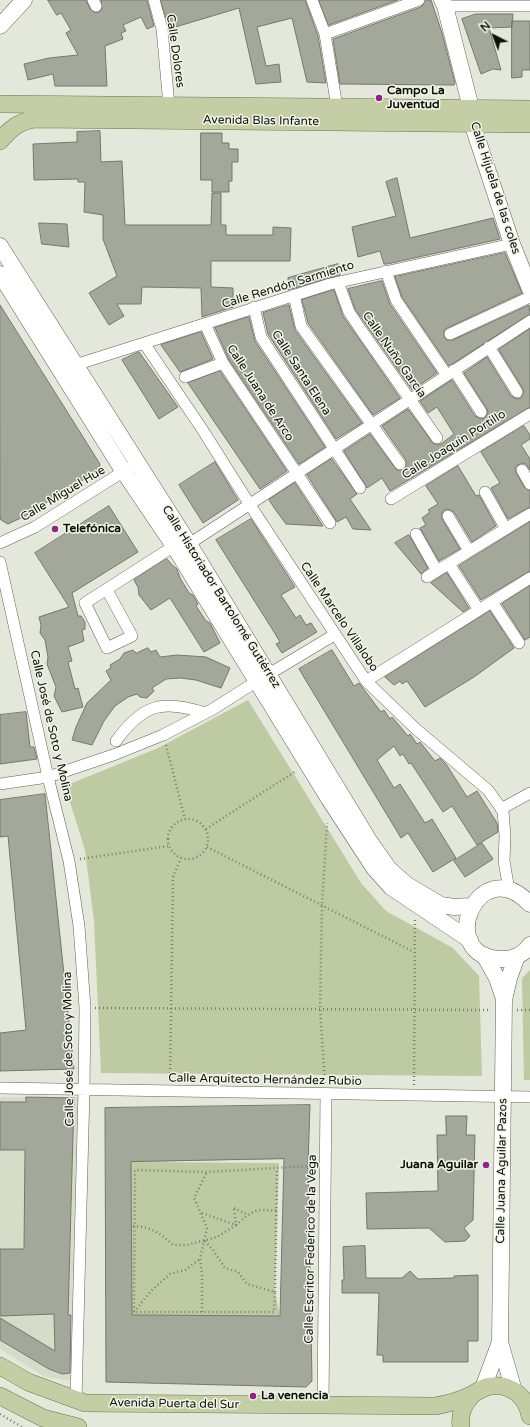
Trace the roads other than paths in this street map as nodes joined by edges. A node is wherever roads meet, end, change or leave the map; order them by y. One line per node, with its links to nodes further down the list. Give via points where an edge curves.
1 (24, 0): 7 (street)
2 (154, 0): 10 (street, Calle Dolores, via 162,29)
3 (312, 0): 8 (street)
4 (419, 0): 8 (street)
5 (444, 3): 6 (street); 13 (street, Calle Hijuela de las coles)
6 (530, 6)
7 (0, 26)
8 (325, 34): 11 (street)
9 (0, 104): 10 (main road, Avenida Blas Infante)
10 (169, 105): 11 (main road, Avenida Blas Infante)
11 (337, 107): 13 (main road, Avenida Blas Infante)
12 (530, 109): 13 (main road, Avenida Blas Infante)
13 (471, 116): 14 (main road, Avenida Blas Infante); 15 (main road, Avenida Blas Infante, via 35,119 21,121 10,128); 16 (street, Calle Hijuela de las coles)
14 (530, 124)
15 (0, 141)
16 (512, 244): 18 (street, Calle Rendón Sarmiento); 21 (street, Calle Hijuela de las coles)
17 (0, 246): 31 (street, Calle Historiador Bartolomé Gutiérrez)
18 (386, 271): 20 (street, Calle Rendón Sarmiento); 32 (street, via 396,300)
19 (0, 274): 42 (street, Calle Historiador Bartolomé Gutiérrez)
20 (338, 282): 22 (street, Calle Rendón Sarmiento); 35 (street, Calle Nuño García, via 349,312)
21 (530, 289)
22 (294, 295): 24 (street, Calle Rendón Sarmiento); 38 (street, via 301,326)
23 (530, 297): 27 (street)
24 (254, 307): 26 (street, Calle Rendón Sarmiento); 40 (street, Calle Santa Elena, via 261,337)
25 (530, 321): 29 (street)
26 (205, 324): 28 (street, Calle Rendón Sarmiento); 30 (street, Calle Juana de Arco)
27 (450, 334)
28 (144, 343): 31 (street, Calle Rendón Sarmiento); 49 (street, Calle Marcelo Villalobo)
29 (489, 348): 32 (street); 34 (street)
30 (223, 363): 33 (street); 44 (street, Calle Juana de Arco)
31 (75, 365): 42 (street, Calle Historiador Bartolomé Gutiérrez)
32 (450, 372): 35 (street); 36 (street)
33 (185, 377)
34 (517, 392)
35 (409, 399): 38 (street); 39 (street, Calle Nuño García)
36 (480, 412)
37 (530, 414): 48 (street, Calle Joaquín Portillo)
38 (371, 425): 40 (street); 41 (street)
39 (437, 438)
40 (335, 449): 44 (street); 46 (street, Calle Santa Elena)
41 (400, 464)
42 (130, 467): 55 (street, Calle Miguel Hue, via 35,527); 56 (street, Calle Historiador Bartolomé Gutiérrez)
43 (522, 470): 45 (street)
44 (297, 474): 49 (street); 52 (street, Calle Juana de Arco)
45 (530, 484)
46 (360, 488)
47 (484, 492): 53 (street)
48 (391, 499)
49 (250, 505): 56 (street); 66 (street, Calle Marcelo Villalobo)
50 (530, 514): 53 (street)
51 (448, 516): 57 (street)
52 (330, 523)
53 (506, 529): 57 (street)
54 (416, 534): 60 (street)
55 (0, 543)
56 (181, 545): 63 (street); 68 (street, Calle Historiador Bartolomé Gutiérrez)
57 (469, 551): 59 (street)
58 (0, 562): 72 (street, Calle José de Soto y Molina)
59 (449, 564): 60 (street); 65 (street)
60 (437, 571): 61 (street)
61 (427, 577)
62 (530, 578): 64 (street)
63 (107, 590): 63 (street, via 85,603 107,648 132,636)
64 (492, 602): 65 (street); 67 (street)
65 (479, 610): 69 (street)
66 (334, 635): 68 (street); 69 (street, Calle Marcelo Villalobo)
67 (519, 643)
68 (263, 677): 70 (street); 78 (street, Calle Historiador Bartolomé Gutiérrez, via 389,869 407,885 441,905); 79 (street, Calle Historiador Bartolomé Gutiérrez, via 307,764 374,868 391,887)
69 (366, 681): 75 (street, Calle Marcelo Villalobo, via 488,790)
70 (205, 713): 71 (street, via 182,706 152,709 139,714); 72 (street, via 163,735)
71 (116, 741)
72 (48, 777): 73 (street); 85 (street, Calle José de Soto y Molina, via 69,861 79,926 85,1008)
73 (0, 784)
74 (530, 793): 75 (street)
75 (501, 809): 76 (street, Calle Marcelo Villalobo)
76 (508, 890): 77 (street, via 522,895); 78 (street, via 487,892)
77 (530, 904)
78 (471, 906): 79 (street, via 467,917)
79 (470, 940): 81 (street, Calle Historiador Bartolomé Gutiérrez)
80 (530, 945): 82 (street)
81 (484, 955): 82 (street, via 495,959); 83 (street, Calle Juana Aguilar Pazos, via 497,978)
82 (517, 956): 83 (street, Calle Juana Aguilar Pazos, via 509,978)
83 (504, 1005): 88 (street, Calle Juana Aguilar Pazos)
84 (0, 1088): 85 (street, Calle Arquitecto Hernández Rubio)
85 (84, 1090): 86 (street, Calle Arquitecto Hernández Rubio); 94 (street, Calle José de Soto y Molina)
86 (326, 1094): 88 (street, Calle Arquitecto Hernández Rubio); 95 (street, Calle Escritor Federico de la Vega)
87 (530, 1097): 88 (street, Calle Arquitecto Hernández Rubio)
88 (504, 1098): 89 (street, Calle Juana Aguilar Pazos)
89 (500, 1342): 91 (street, Calle Juana Aguilar Pazos); 93 (street, Calle Juana Aguilar Pazos)
90 (0, 1366): 94 (main road, Avenida Puerta del Sur, via 28,1382)
91 (478, 1391): 93 (main road, Avenida Puerta del Sur, via 493,1386 504,1386); 95 (main road, Avenida Puerta del Sur, via 448,1404 435,1406); 98 (main road, via 465,1403 461,1414)
92 (0, 1396): 97 (main road, via 42,1418)
93 (522, 1397): 96 (main road, via 529,1408)
94 (76, 1400): 95 (main road, Avenida Puerta del Sur, via 85,1403)
95 (323, 1405)
96 (530, 1416)
97 (78, 1427)
98 (461, 1427)

